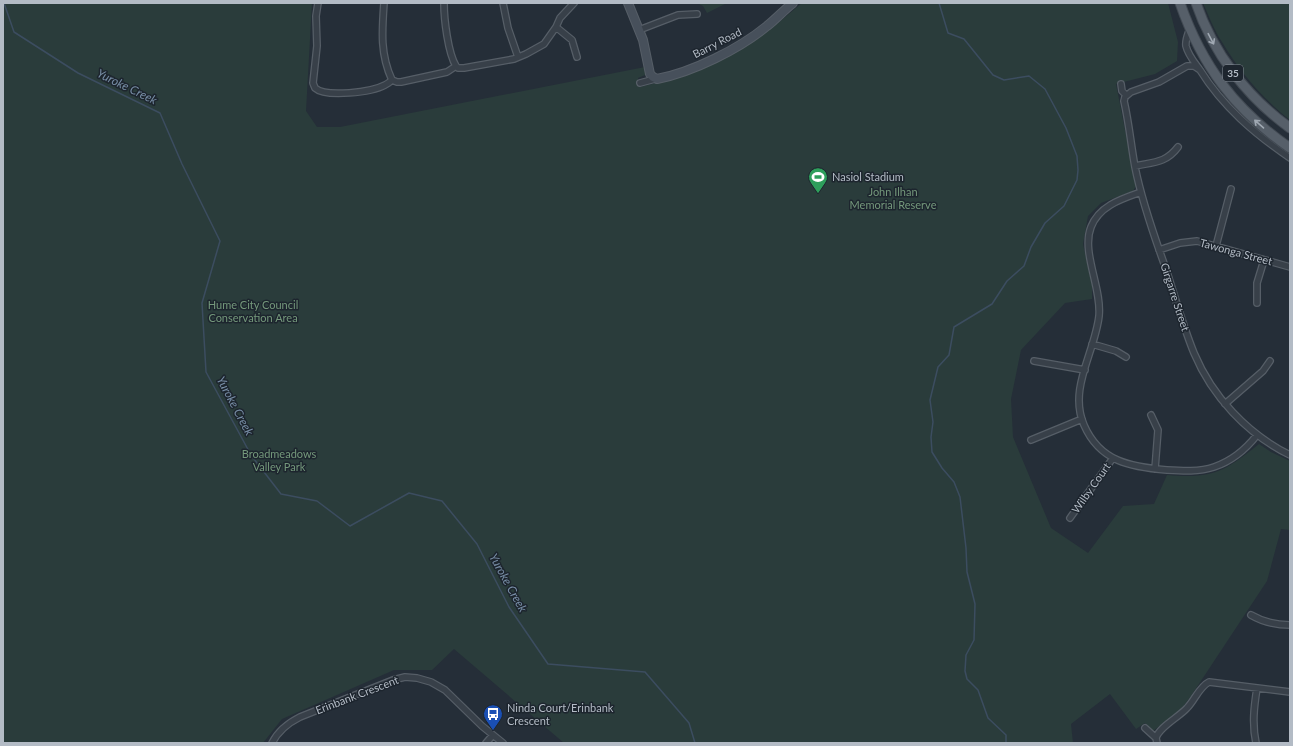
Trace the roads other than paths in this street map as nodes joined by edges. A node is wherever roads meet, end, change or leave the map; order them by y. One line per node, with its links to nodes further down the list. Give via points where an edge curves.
1 (318, 3): 22 (street, via 313,83 315,88 321,92 343,94 384,86)
2 (384, 3): 22 (street, via 384,61)
3 (444, 3): 18 (street, via 444,16)
4 (503, 3): 16 (street)
5 (628, 3): 14 (street)
6 (793, 3): 21 (street, Barry Road, via 753,37 724,54)
7 (1175, 3): 12 (street)
8 (1180, 3): 12 (main road, 35)
9 (1196, 3): 26 (main road, 35, one-way to 26, via 1210,38 1231,70 1258,100)
10 (570, 4): 13 (street)
11 (697, 14): 14 (street, via 678,16)
12 (1189, 25): 15 (street, via 1186,42); 28 (main road, 35, one-way to 12, via 1255,120 1226,90 1214,73)
13 (556, 27): 16 (street, via 544,44); 17 (street, via 572,40)
14 (639, 30): 21 (street, via 650,74)
15 (1189, 53): 19 (street, via 1188,61); 20 (street)
16 (518, 57): 18 (street, via 464,68)
17 (577, 57)
18 (456, 66): 22 (street, via 447,72 401,82)
19 (1179, 70): 20 (street, via 1192,65); 25 (street, via 1159,82)
20 (1200, 70): 29 (street, via 1235,115)
21 (656, 79): 23 (street, Barry Road)
22 (392, 80)
23 (640, 83)
24 (1121, 84): 25 (street)
25 (1126, 95): 30 (street, Girgarre Street, via 1124,101)
26 (1290, 128)
27 (1178, 146): 30 (street, via 1167,158)
28 (1290, 148)
29 (1290, 158)
30 (1135, 166): 32 (street, Girgarre Street)
31 (1231, 189): 33 (street)
32 (1141, 192): 34 (street, Girgarre Street); 38 (street, via 1107,207 1097,216 1090,229 1088,248 1098,292 1099,309)
33 (1216, 246): 34 (street, Tawonga Street, via 1191,241); 35 (street, Tawonga Street)
34 (1159, 250): 43 (street, Girgarre Street, via 1194,354)
35 (1264, 260): 36 (street, Tawonga Street); 37 (street, via 1257,283)
36 (1290, 267)
37 (1257, 303)
38 (1092, 344): 39 (street, via 1116,351); 42 (street)
39 (1126, 357)
40 (1034, 361): 42 (street)
41 (1270, 361): 43 (street, via 1264,371)
42 (1085, 370): 45 (street, via 1080,391)
43 (1225, 404): 46 (street, Girgarre Street)
44 (1151, 415): 50 (street, via 1158,430)
45 (1082, 419): 47 (street); 49 (street, via 1098,446)
46 (1257, 435): 48 (street, Girgarre Street); 50 (street, via 1236,456 1208,469)
47 (1030, 440)
48 (1290, 454)
49 (1113, 458): 50 (street, via 1131,465); 51 (street, Wilby Court)
50 (1155, 469)
51 (1070, 518)
52 (1251, 615): 53 (street, via 1262,621)
53 (1290, 625)
54 (1257, 688): 55 (street); 58 (street, via 1212,682 1206,684 1187,709 1161,730); 62 (street, via 1253,719)
55 (1290, 692)
56 (1145, 728): 58 (street)
57 (493, 736): 59 (street, Erinbank Crescent, via 438,685 423,679 405,678 387,682 293,720 282,729); 60 (street); 61 (street, Erinbank Crescent)
58 (1157, 741)
59 (272, 743)
60 (486, 743)
61 (503, 743)
62 (1256, 743)

